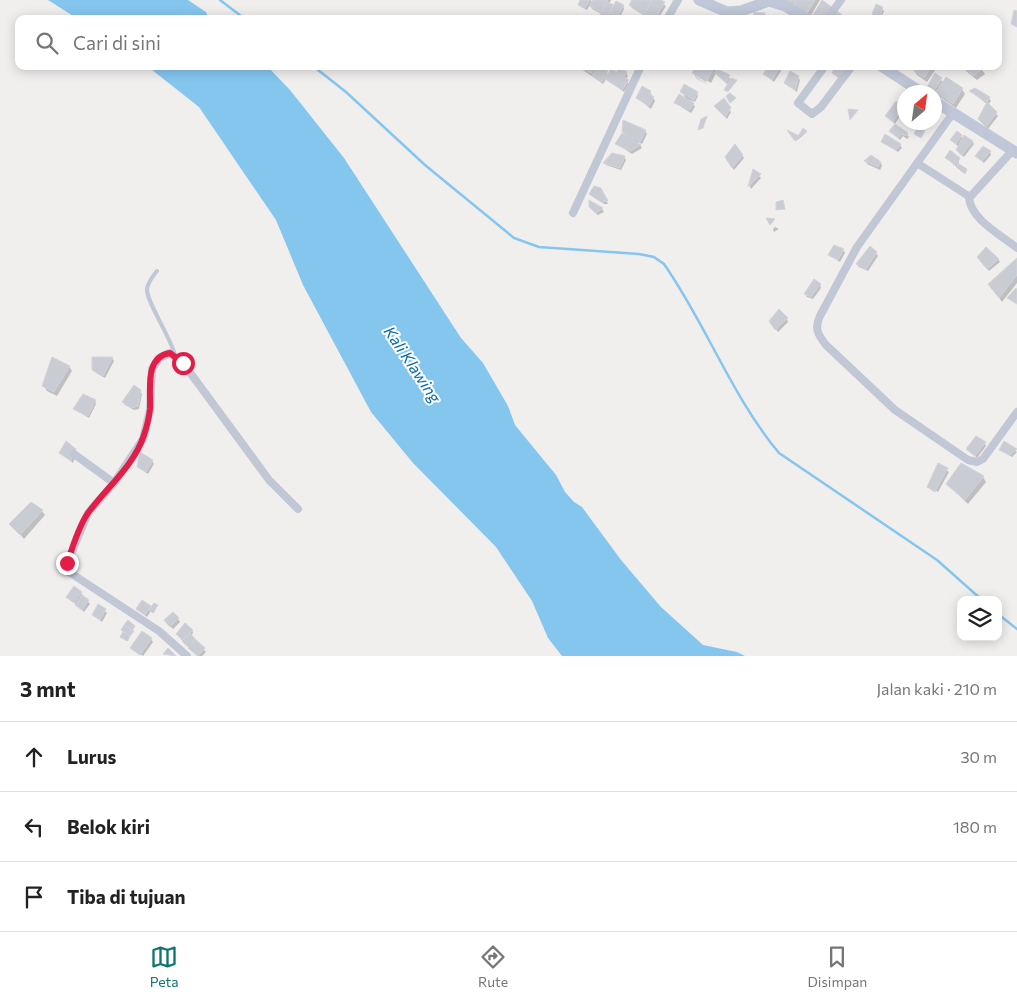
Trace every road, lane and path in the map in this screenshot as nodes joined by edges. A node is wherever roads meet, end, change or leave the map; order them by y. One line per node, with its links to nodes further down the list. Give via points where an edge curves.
1 (678, 0): 5 (street)
2 (699, 0): 6 (street)
3 (841, 0): 8 (street)
4 (758, 2): 6 (street); 7 (street, via 769,1 785,6)
5 (669, 15)
6 (726, 15)
7 (800, 15)
8 (831, 15)
9 (639, 70): 19 (street)
10 (822, 70): 11 (street, via 798,103 812,114 821,108)
11 (849, 70)
12 (887, 70): 13 (street)
13 (910, 85)
14 (942, 106): 15 (street)
15 (953, 113): 16 (street); 17 (street)
16 (1015, 152): 18 (street)
17 (917, 163): 18 (street); 23 (street, via 857,247 818,321 820,337 895,410 972,462 983,459)
18 (969, 197): 20 (street, via 970,207 976,215)
19 (573, 213)
20 (1017, 248)
21 (157, 271): 22 (lane, via 149,281 148,299 172,342)
22 (175, 355): 25 (street, via 164,354 154,362 150,378 150,410 143,439); 26 (street, via 270,480)
23 (1017, 412)
24 (74, 454): 25 (street)
25 (114, 483): 27 (street, via 83,521 67,569 159,631)
26 (298, 509)
27 (187, 656)

